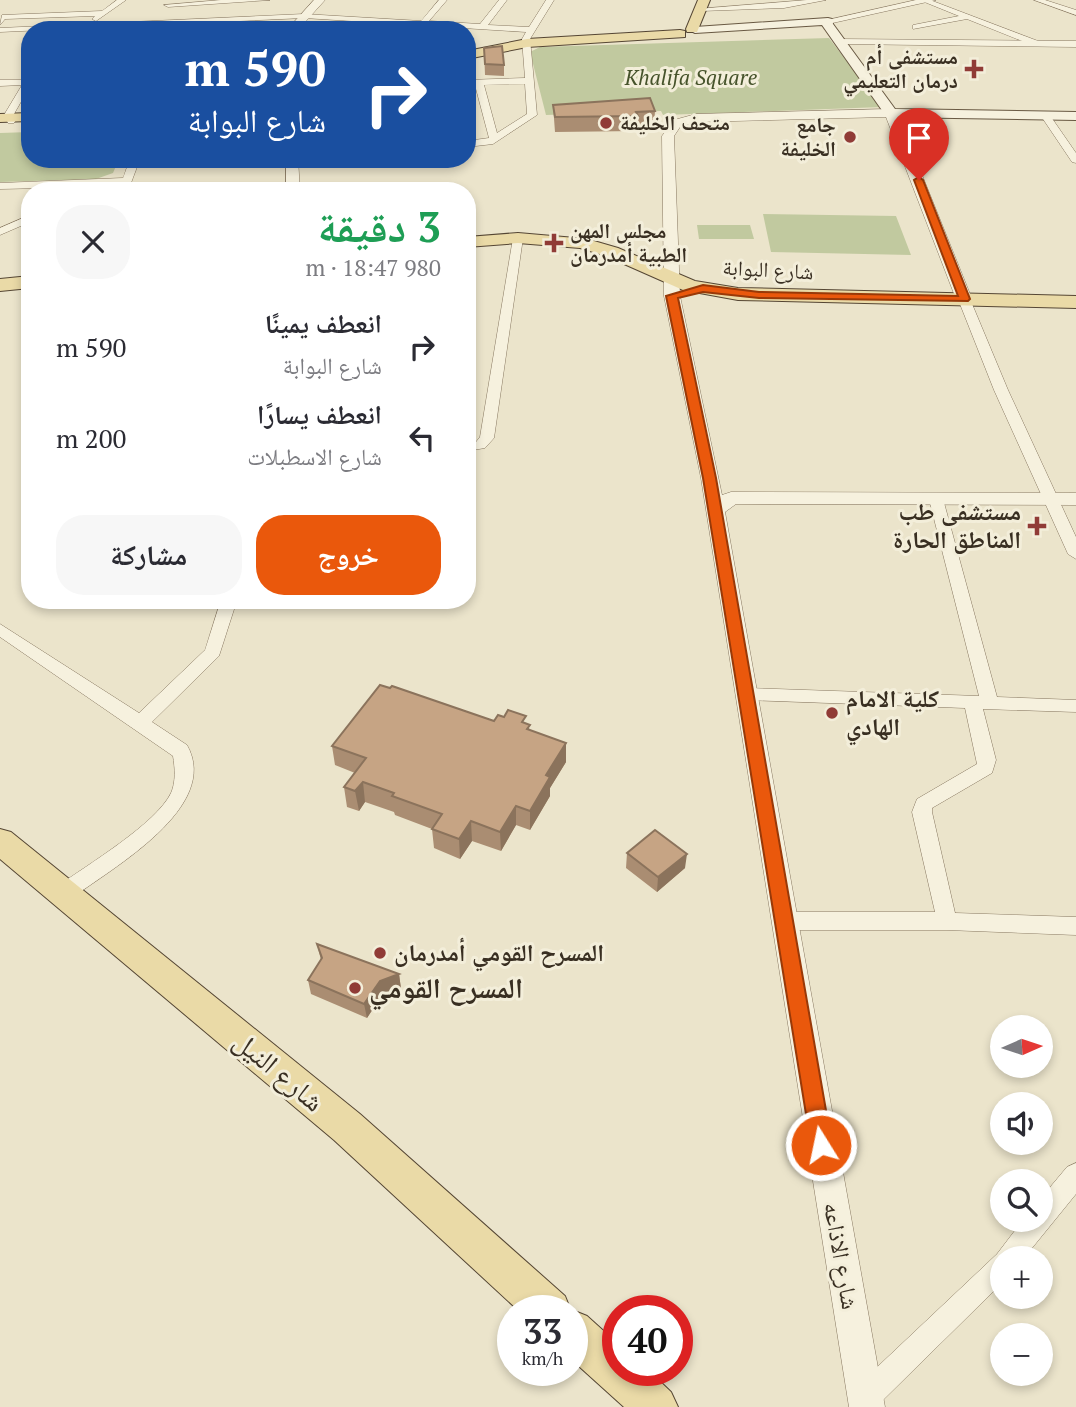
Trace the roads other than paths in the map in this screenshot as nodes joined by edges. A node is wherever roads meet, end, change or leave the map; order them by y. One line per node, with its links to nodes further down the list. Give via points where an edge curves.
1 (121, 0): 14 (street)
2 (266, 0): 9 (street); 20 (street)
3 (320, 0): 18 (street)
4 (443, 0): 26 (street)
5 (503, 0): 29 (street)
6 (550, 0): 32 (street)
7 (824, 0): 12 (street); 27 (street, via 823,17)
8 (1040, 0): 15 (street)
9 (230, 1): 11 (street)
10 (929, 1): 19 (street); 27 (street)
11 (171, 3): 22 (street)
12 (768, 3): 13 (street)
13 (697, 7): 31 (main road)
14 (103, 13): 16 (street); 17 (street); 21 (street)
15 (1076, 13)
16 (124, 14)
17 (2, 16)
18 (304, 16): 20 (street); 24 (street); 25 (street)
19 (967, 17): 30 (street); 34 (street)
20 (247, 18): 23 (street)
21 (93, 21)
22 (147, 21)
23 (198, 21)
24 (300, 21)
25 (389, 21)
26 (425, 21)
27 (830, 25): 31 (main road); 33 (main road)
28 (476, 27): 29 (street)
29 (482, 27): 32 (street)
30 (916, 27)
31 (687, 31): 32 (main road)
32 (528, 38): 36 (main road); 37 (street)
33 (842, 41): 34 (street); 43 (main road)
34 (1035, 43): 35 (street)
35 (1076, 44)
36 (476, 51)
37 (528, 81): 40 (street); 47 (street, via 532,115)
38 (21, 82): 41 (street)
39 (476, 82): 40 (street)
40 (480, 82): 47 (street)
41 (0, 83)
42 (21, 93): 46 (street)
43 (888, 107): 44 (main road, via 940,114); 60 (street, شارع الاذاعه, via 696,118 673,125 668,136); 63 (street)
44 (1046, 116): 45 (main road); 49 (street)
45 (1076, 116)
46 (5, 118)
47 (494, 139): 48 (street)
48 (476, 142)
49 (1076, 160)
50 (0, 186): 51 (street)
51 (21, 186)
52 (21, 222): 54 (street)
53 (0, 225): 54 (street)
54 (15, 225): 55 (street); 56 (street)
55 (21, 225)
56 (0, 232)
57 (518, 238): 59 (main road, شارع البوابة); 60 (main road, شارع البوابة, via 594,246 628,258); 65 (street, via 487,438)
58 (476, 239): 60 (main road, شارع البوابة, via 521,234 573,237 620,248)
59 (476, 240)
60 (671, 282): 63 (main road, شارع البوابة); 63 (main road, شارع البوابة, via 759,295); 66 (street, شارع الاذاعه)
61 (21, 285): 62 (main road)
62 (0, 288)
63 (963, 297): 64 (main road, شارع البوابة); 68 (street)
64 (1076, 299)
65 (476, 446)
66 (709, 478): 67 (street, via 739,489); 71 (street, شارع الاذاعه)
67 (812, 497): 69 (street); 71 (street, via 731,498)
68 (1049, 498): 69 (street); 70 (street); 72 (street)
69 (936, 499): 76 (street)
70 (1076, 499)
71 (714, 510): 75 (street, شارع الاذاعه)
72 (1076, 554)
73 (226, 609): 78 (street, via 214,652)
74 (0, 629): 78 (street)
75 (746, 694): 76 (street); 81 (street, شارع الاذاعه)
76 (981, 703): 77 (street); 82 (street, via 985,768 924,804 922,812)
77 (1076, 706)
78 (140, 723): 80 (street, via 181,750 186,769 178,797 160,819)
79 (0, 841): 80 (main road, شارع النيل)
80 (65, 892): 89 (main road, شارع النيل, via 347,1127)
81 (784, 921): 82 (street); 91 (street, شارع الاذاعه)
82 (947, 921): 83 (street)
83 (1076, 926)
84 (1076, 1175): 85 (street)
85 (1053, 1202)
86 (1029, 1232): 87 (street)
87 (1018, 1246)
88 (990, 1277): 91 (street)
89 (532, 1295)
90 (588, 1345): 92 (main road)
91 (866, 1402)
92 (656, 1407)

